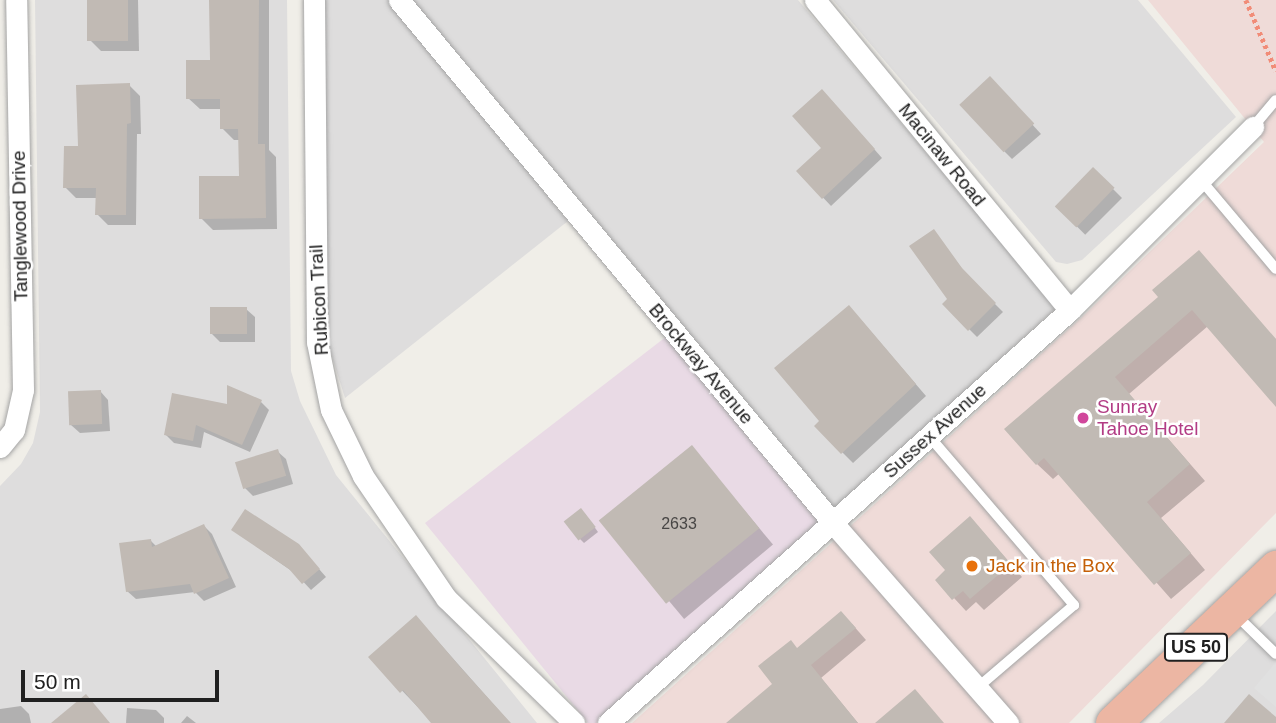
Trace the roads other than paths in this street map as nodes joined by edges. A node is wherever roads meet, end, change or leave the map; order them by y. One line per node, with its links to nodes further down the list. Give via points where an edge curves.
1 (16, 0): 11 (street, Tanglewood Drive, via 23,390 14,430)
2 (314, 0): 17 (street, Rubicon Trail, via 317,342 331,410 363,476 446,598)
3 (399, 0): 12 (street, Brockway Avenue)
4 (815, 0): 9 (street, Macinaw Road)
5 (1276, 100): 6 (lane)
6 (1253, 127): 7 (street, Sussex Avenue)
7 (1200, 180): 8 (lane); 9 (street, Sussex Avenue)
8 (1276, 269)
9 (1070, 310): 10 (street, Sussex Avenue)
10 (929, 436): 12 (street, Sussex Avenue); 16 (lane, via 1074,605)
11 (0, 447)
12 (833, 523): 16 (street, Brockway Avenue); 18 (street, Sussex Avenue)
13 (1276, 568): 14 (highway, US 50)
14 (1233, 612): 15 (lane); 20 (highway, US 50)
15 (1276, 654)
16 (977, 688): 19 (street, Brockway Avenue)
17 (574, 723)
18 (608, 723)
19 (1008, 723)
20 (1113, 723)

